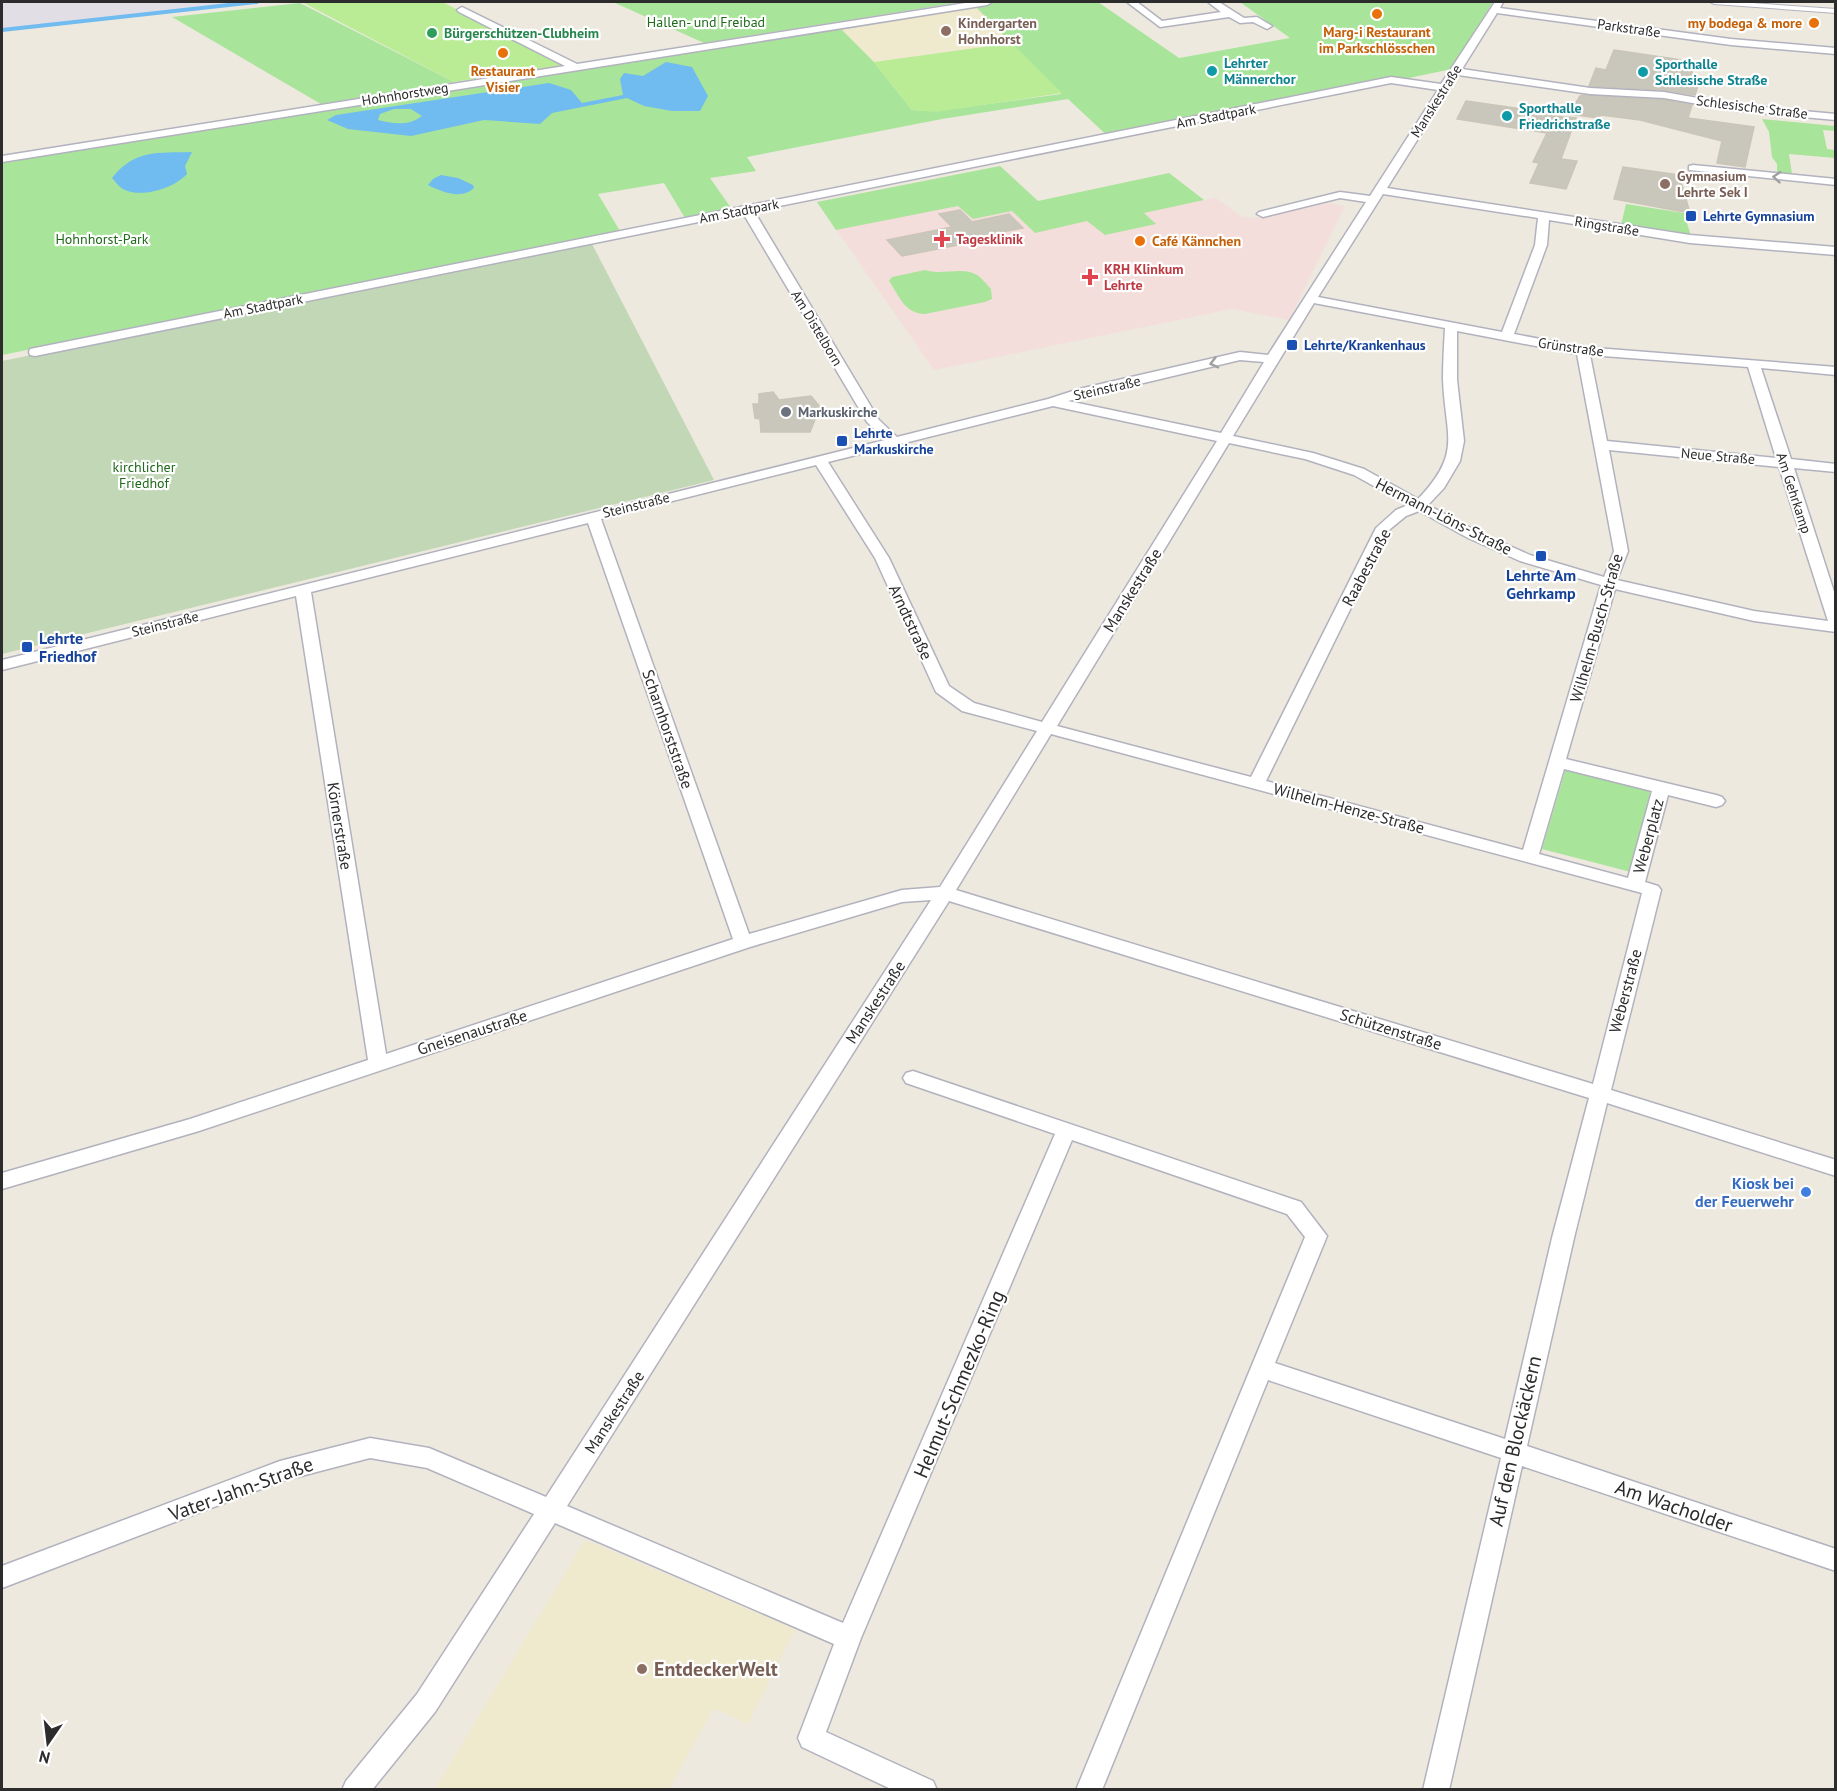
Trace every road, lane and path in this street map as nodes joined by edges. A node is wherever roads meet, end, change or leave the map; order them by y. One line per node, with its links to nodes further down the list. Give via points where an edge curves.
1 (987, 2): 11 (street, Hohnhorstweg)
2 (1132, 2): 8 (street, via 1160,24)
3 (1213, 2): 8 (street)
4 (1714, 2): 7 (street)
5 (1496, 6): 10 (street, Parkstraße, via 1731,42); 12 (street, Manskestraße)
6 (462, 10): 11 (street)
7 (1836, 11)
8 (1230, 14): 9 (street)
9 (1267, 26)
10 (1836, 51)
11 (575, 67): 15 (street, Hohnhorstweg)
12 (1455, 71): 13 (street, Manskestraße); 14 (street, Schlesische Straße, via 1590,91 1664,95 1738,108)
13 (1444, 88): 18 (street, Manskestraße); 19 (street, Am Stadtpark, via 1391,80)
14 (1836, 117)
15 (2, 159)
16 (1693, 168): 17 (street, one-way to 16)
17 (1836, 182)
18 (1377, 195): 20 (street, via 1340,195); 21 (street, Ringstraße); 23 (street, Manskestraße)
19 (747, 210): 27 (street, Am Stadtpark); 33 (street, Am Distelborn, via 874,422)
20 (1263, 214)
21 (1544, 216): 22 (street, Ringstraße, via 1690,239); 25 (street, via 1541,245)
22 (1836, 250)
23 (1310, 299): 24 (street, Grünstraße); 28 (street, Manskestraße)
24 (1451, 326): 25 (street, Grünstraße); 38 (street, Raabestraße, via 1450,380 1457,441 1453,461 1439,485)
25 (1506, 337): 26 (street, Grünstraße)
26 (1583, 351): 29 (street, Grünstraße); 34 (street, Wilhelm-Busch-Straße)
27 (34, 352)
28 (1272, 359): 31 (street, Steinstraße, one-way to 31, via 1240,356); 32 (street, Manskestraße)
29 (1753, 363): 30 (street, Grünstraße); 36 (street, Am Gehrkamp)
30 (1836, 371)
31 (1053, 402): 32 (street, Hermann-Löns-Straße); 33 (street, Steinstraße)
32 (1224, 438): 38 (street, Hermann-Löns-Straße, via 1308,456 1359,472); 44 (street, Manskestraße)
33 (894, 441): 35 (street, Steinstraße)
34 (1601, 445): 36 (street, Neue Straße); 40 (street, Wilhelm-Busch-Straße, via 1621,551)
35 (819, 459): 39 (street, Steinstraße); 44 (street, Arndtstraße, via 882,558 942,688 968,707)
36 (1785, 462): 37 (street, Neue Straße); 42 (street, Am Gehrkamp)
37 (1836, 468)
38 (1420, 505): 40 (street, Hermann-Löns-Straße, via 1525,558); 46 (street, Raabestraße, via 1401,513 1383,528)
39 (593, 516): 41 (street, Steinstraße); 52 (street, Scharnhorststraße)
40 (1609, 584): 42 (street, Hermann-Löns-Straße, via 1754,616); 45 (street, Wilhelm-Busch-Straße)
41 (303, 589): 43 (street, Steinstraße); 53 (street, Körnerstraße)
42 (1836, 625)
43 (2, 665)
44 (1046, 729): 46 (street, Wilhelm-Henze-Straße); 51 (street, Manskestraße)
45 (1558, 762): 47 (street); 49 (street, Wilhelm-Busch-Straße)
46 (1257, 783): 49 (street, Wilhelm-Henze-Straße)
47 (1661, 788): 48 (street); 50 (street, Weberplatz)
48 (1716, 801)
49 (1530, 856): 50 (street, Wilhelm-Henze-Straße)
50 (1643, 888): 55 (street, Weberstraße)
51 (945, 893): 52 (street, Gneisenaustraße, via 902,896); 55 (street, Schützenstraße); 61 (street, Manskestraße)
52 (743, 942): 53 (street, Gneisenaustraße)
53 (378, 1063): 58 (street, Gneisenaustraße, via 192,1126)
54 (913, 1078): 56 (street)
55 (1598, 1093): 57 (street, Schützenstraße); 60 (street, Auf den Blockäckern)
56 (1067, 1129): 59 (street, via 1294,1208 1316,1236); 64 (street, Helmut-Schmezko-Ring)
57 (1836, 1168)
58 (2, 1181)
59 (1261, 1368): 60 (street); 67 (street)
60 (1512, 1451): 62 (street, Am Wacholder); 68 (street, Auf den Blockäckern)
61 (549, 1510): 63 (street, Vater-Jahn-Straße, via 429,1458 370,1448 280,1471); 64 (street); 65 (street, Manskestraße, via 426,1703)
62 (1836, 1560)
63 (2, 1576)
64 (849, 1638): 66 (street, Helmut-Schmezko-Ring, via 812,1738)
65 (355, 1790)
66 (924, 1790)
67 (1089, 1790)
68 (1436, 1790)

